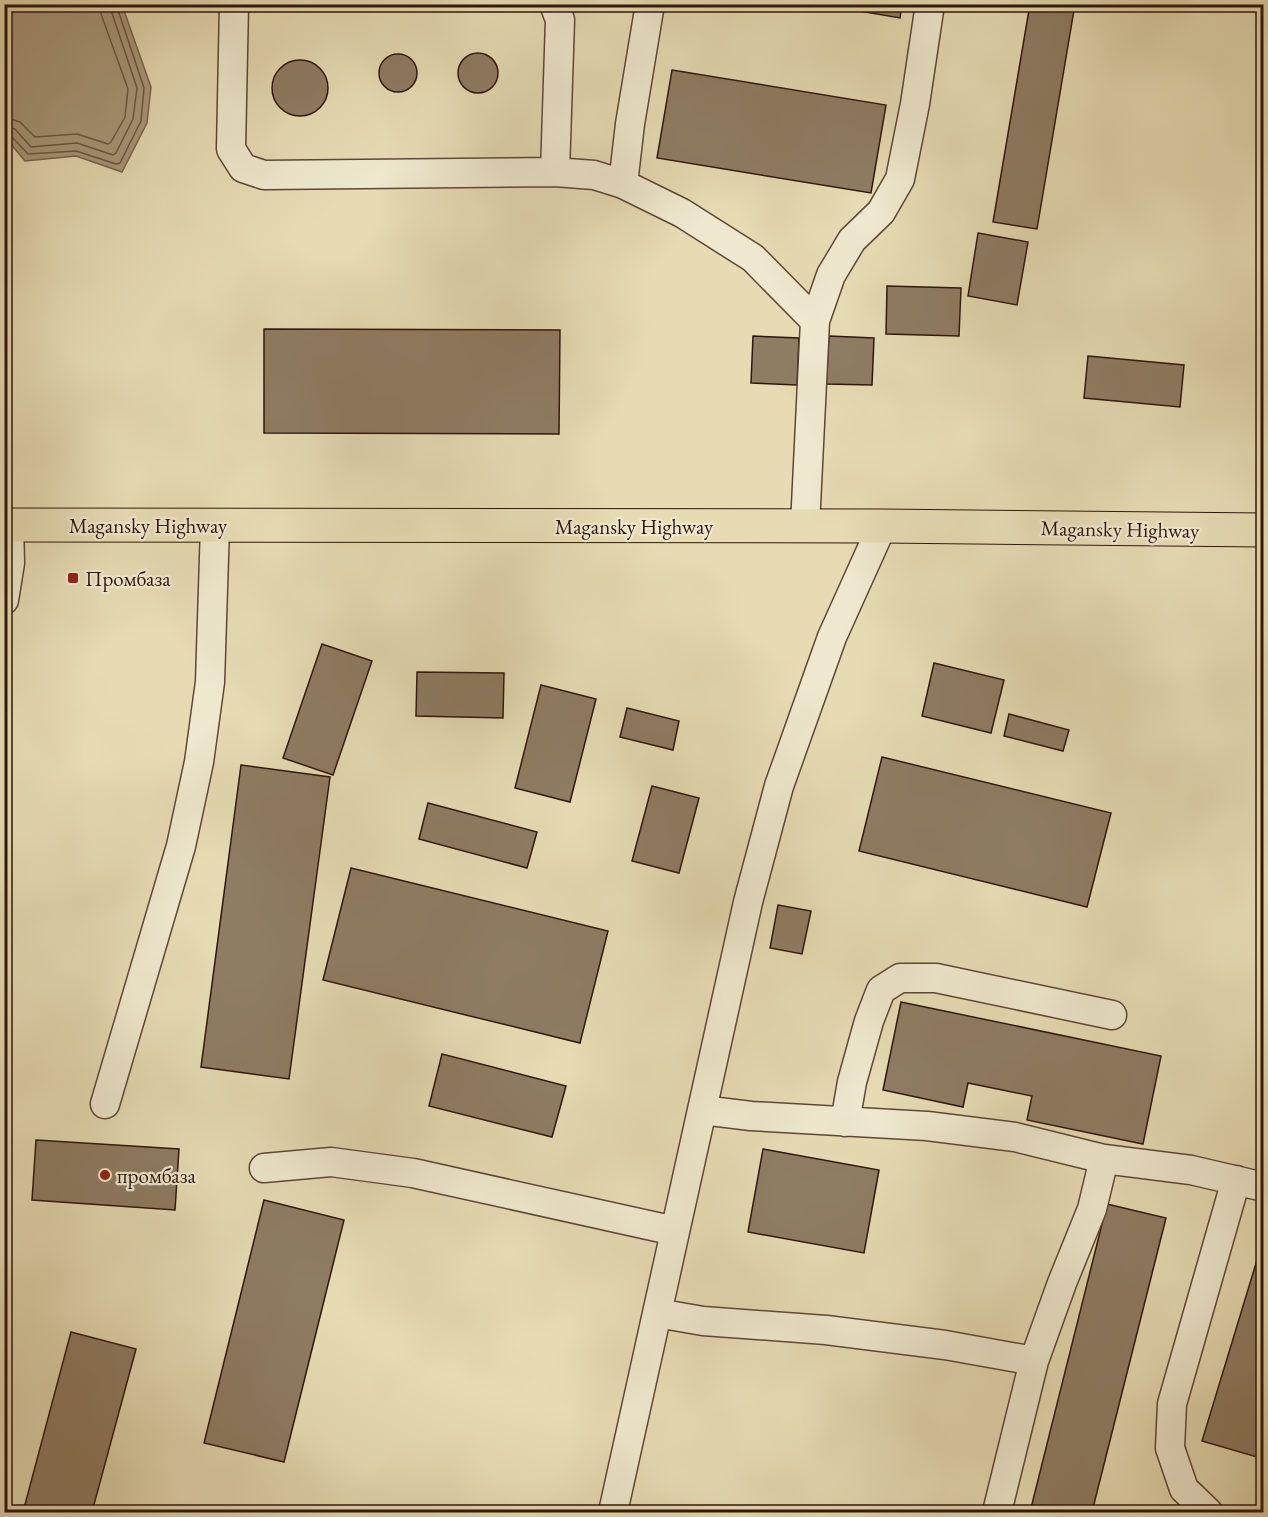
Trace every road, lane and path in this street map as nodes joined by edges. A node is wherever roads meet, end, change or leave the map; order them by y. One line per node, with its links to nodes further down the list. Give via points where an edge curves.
1 (234, 4): 5 (lane, via 231,148 243,168 264,175)
2 (554, 4): 5 (lane, via 560,20)
3 (651, 4): 6 (lane)
4 (930, 4): 7 (lane, via 900,179 881,212 852,240 831,275)
5 (555, 172): 6 (lane, via 594,175)
6 (623, 184): 7 (lane, via 682,213 753,258)
7 (815, 321): 10 (lane)
8 (7, 525): 9 (main road, Magansky Highway); 13 (lane, via 10,562)
9 (215, 526): 10 (main road, Magansky Highway); 15 (lane, via 210,682 199,762 182,846)
10 (805, 526): 11 (main road, Magansky Highway)
11 (882, 526): 12 (main road, Magansky Highway); 16 (lane, via 832,638 779,786 748,902)
12 (1263, 530)
13 (4, 600)
14 (1112, 1015): 17 (lane, via 936,978 900,978 881,990 868,1021)
15 (105, 1104)
16 (702, 1110): 17 (lane); 21 (lane)
17 (845, 1122): 18 (lane, via 927,1126 1015,1137)
18 (1104, 1159): 20 (lane, via 1191,1170); 23 (lane, via 1092,1209)
19 (264, 1168): 21 (lane, via 331,1162 413,1173)
20 (1250, 1184): 26 (lane, via 1172,1404 1170,1448 1184,1489)
21 (675, 1231): 22 (lane)
22 (657, 1313): 23 (lane, via 945,1345); 24 (lane)
23 (1034, 1361): 25 (lane)
24 (613, 1512)
25 (997, 1512)
26 (1208, 1512)

